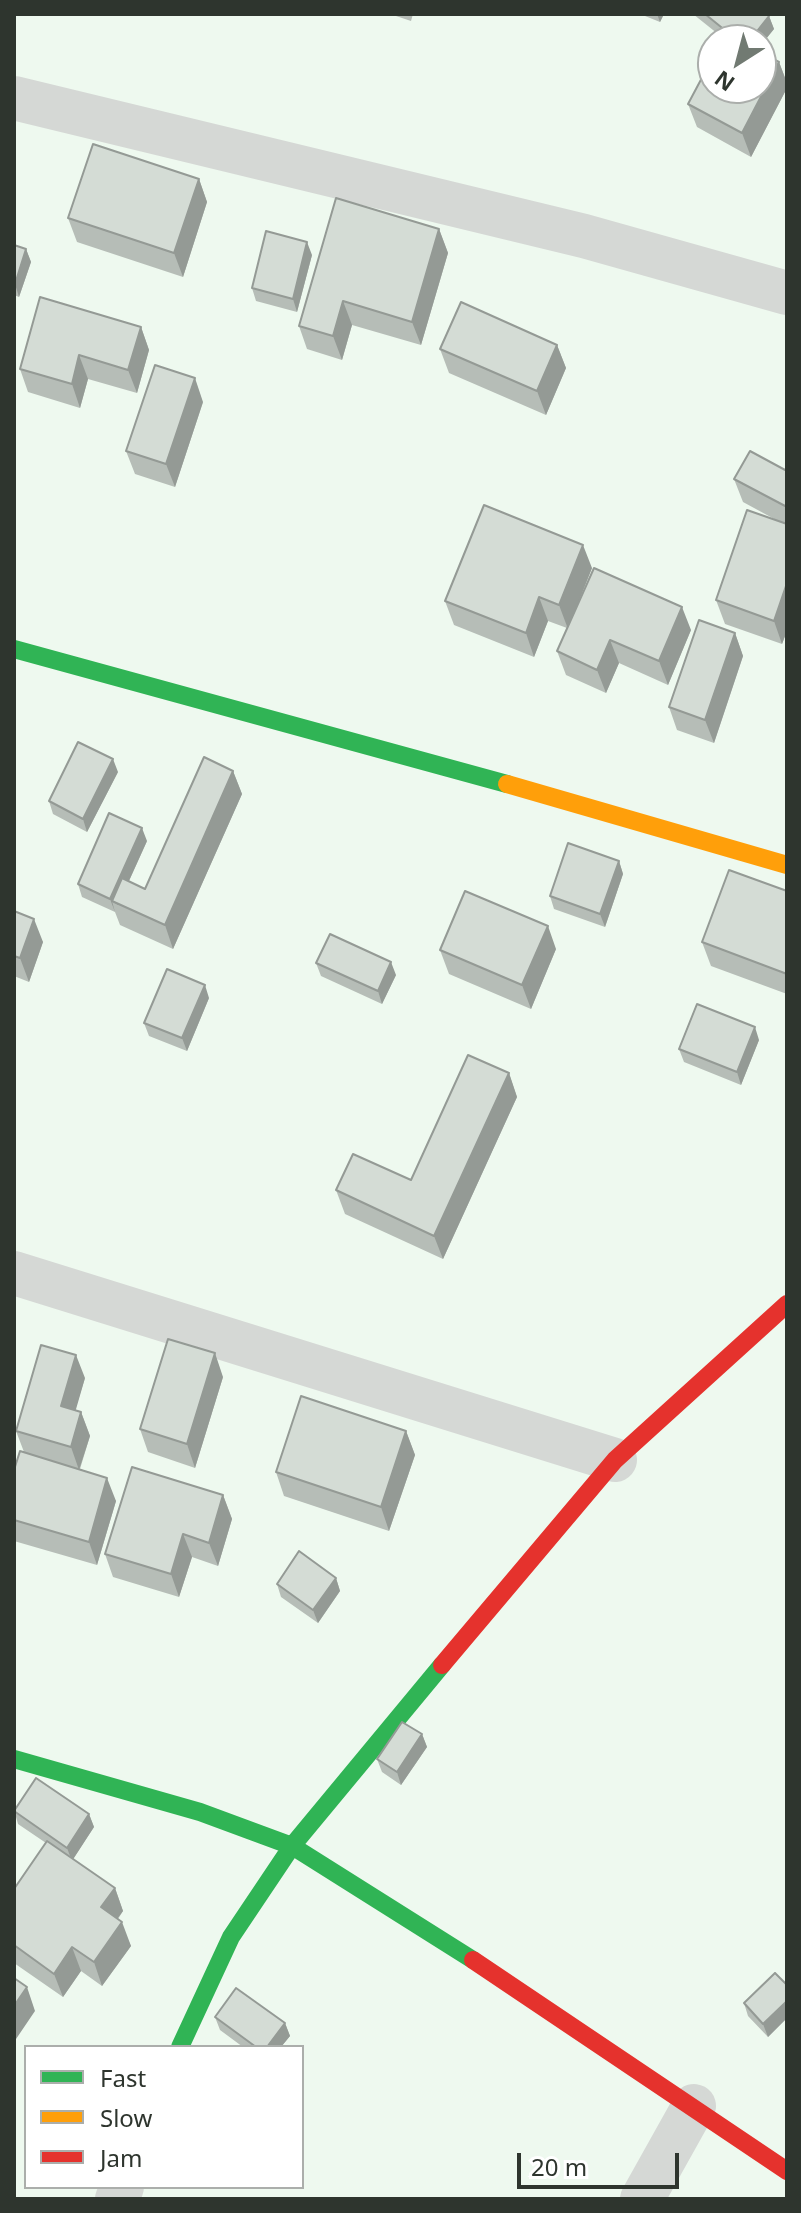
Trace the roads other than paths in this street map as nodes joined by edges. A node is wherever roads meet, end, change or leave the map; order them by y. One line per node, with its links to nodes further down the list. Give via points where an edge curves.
1 (14, 98): 2 (street, via 584,236)
2 (787, 293)
3 (14, 649): 4 (street)
4 (787, 865)
5 (14, 1273): 7 (street)
6 (787, 1304): 7 (street)
7 (615, 1460): 9 (street)
8 (14, 1759): 9 (street, via 200,1812)
9 (292, 1846): 10 (street, via 231,1937); 11 (street)
10 (181, 2045)
11 (694, 2106): 12 (street); 13 (street)
12 (787, 2171)
13 (642, 2199)

